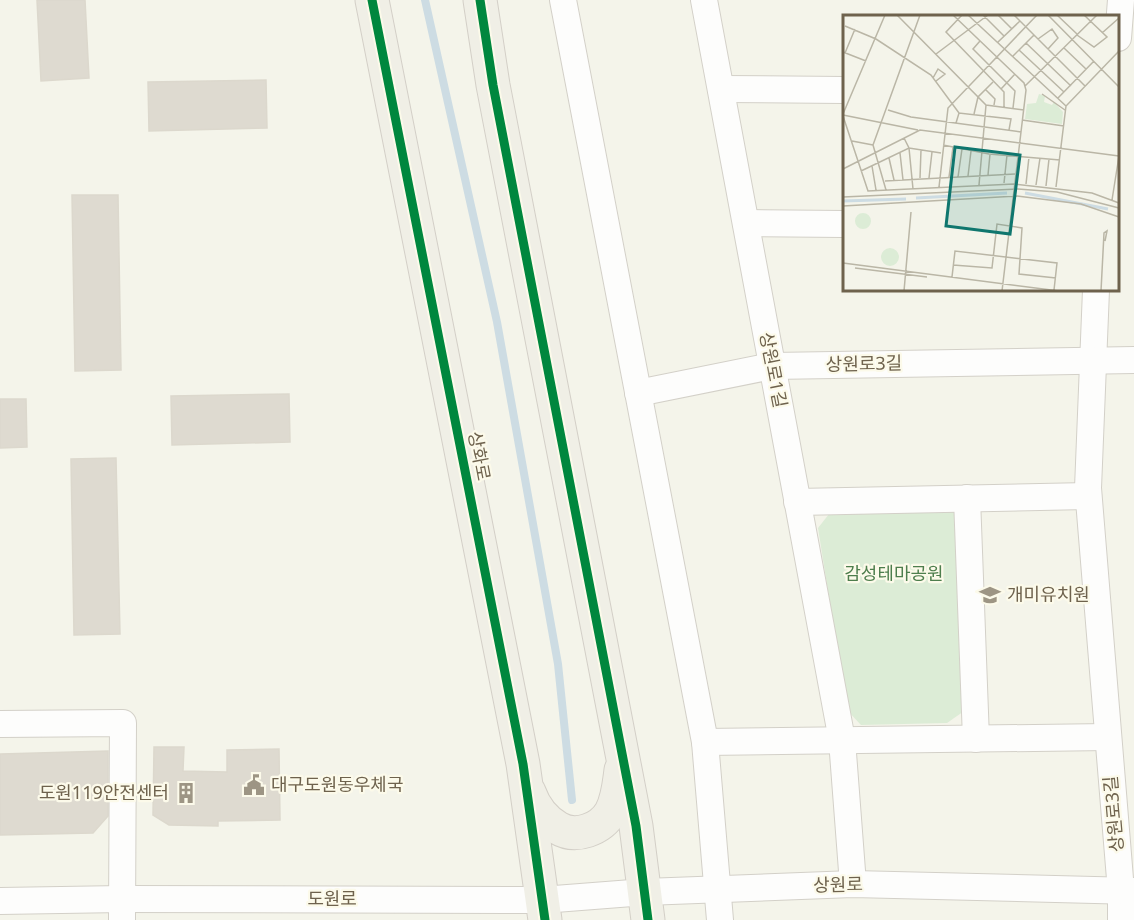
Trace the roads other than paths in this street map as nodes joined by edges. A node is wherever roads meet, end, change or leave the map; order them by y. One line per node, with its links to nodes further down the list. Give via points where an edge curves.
1 (372, 0): 25 (main road, 상화로)
2 (480, 0): 24 (main road)
3 (563, 0): 15 (street)
4 (704, 0): 7 (street, 상원로1길)
5 (1121, 0): 6 (street)
6 (1119, 25)
7 (721, 89): 8 (street); 9 (street, 상원로1길)
8 (843, 90)
9 (746, 223): 10 (street); 14 (street, 상원로1길)
10 (843, 225)
11 (1096, 291): 12 (street, 상원로3길)
12 (1093, 360): 13 (street); 14 (street, 상원로3길); 16 (street, 상원로3길)
13 (1134, 360)
14 (772, 366): 15 (street, 상원로3길); 18 (street, 상원로1길)
15 (638, 393): 23 (street)
16 (1088, 496): 17 (street); 20 (street, 상원로3길)
17 (967, 498): 18 (street); 21 (street)
18 (797, 502): 22 (street, 상원로1길)
19 (0, 724): 31 (street, via 123,723)
20 (1108, 737): 21 (street); 28 (street, 상원로3길)
21 (976, 739): 22 (street)
22 (842, 741): 23 (street); 26 (street, 상원로1길)
23 (705, 742): 27 (street)
24 (623, 761): 25 (main road, via 610,814 594,829 581,833 559,830 542,815); 30 (main road)
25 (526, 784): 32 (main road, 상화로)
26 (854, 884): 27 (street, 상원로); 28 (street, 상원로)
27 (718, 890): 30 (street, 상원로); 33 (street)
28 (1127, 891): 34 (street, 상원로3길)
29 (0, 901): 31 (street, 도원로)
30 (646, 906): 32 (street, 상원로)
31 (122, 909): 32 (street, 도원로)
32 (543, 910)
33 (720, 920)
34 (1121, 920)

